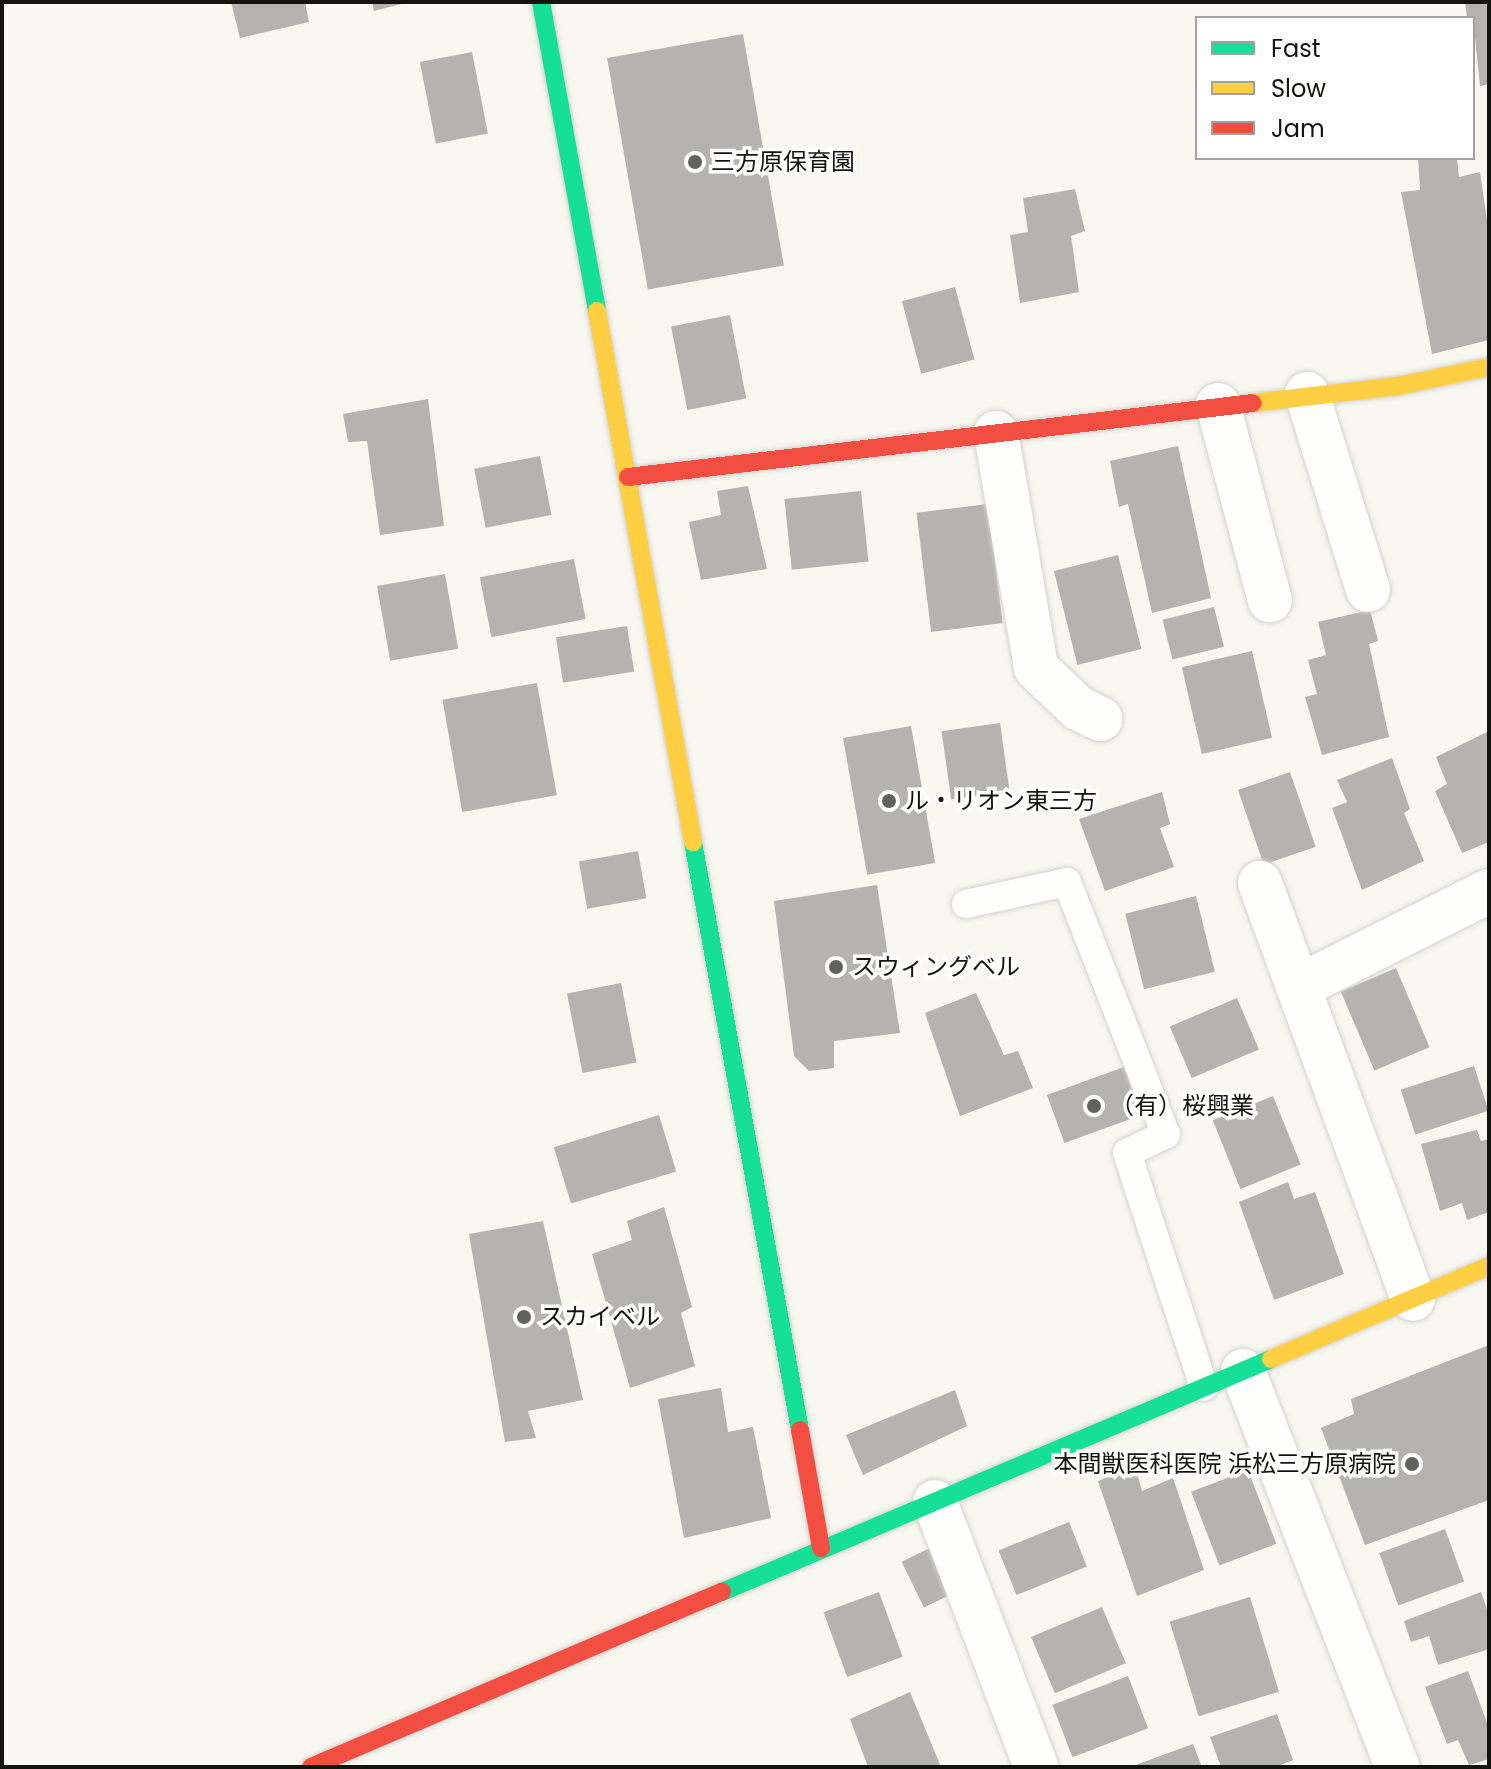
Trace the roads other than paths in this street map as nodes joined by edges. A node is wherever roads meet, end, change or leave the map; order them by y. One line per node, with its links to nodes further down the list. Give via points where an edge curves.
1 (541, 2): 6 (street)
2 (1489, 367): 3 (street, via 1398,386)
3 (1307, 394): 4 (street); 7 (street)
4 (1218, 405): 5 (street); 8 (street)
5 (996, 433): 6 (street); 9 (street, via 1036,668 1078,708)
6 (628, 477): 18 (street)
7 (1368, 590)
8 (1270, 600)
9 (1101, 719)
10 (1260, 883): 13 (street)
11 (1489, 891): 13 (street)
12 (966, 904): 16 (lane, via 1067,882 1166,1134 1127,1153)
13 (1298, 987): 15 (street)
14 (1489, 1266): 15 (street)
15 (1413, 1299): 16 (street)
16 (1224, 1379): 17 (street); 21 (street)
17 (935, 1502): 18 (street); 20 (street)
18 (821, 1548): 19 (street)
19 (311, 1767)
20 (1036, 1767)
21 (1397, 1767)

